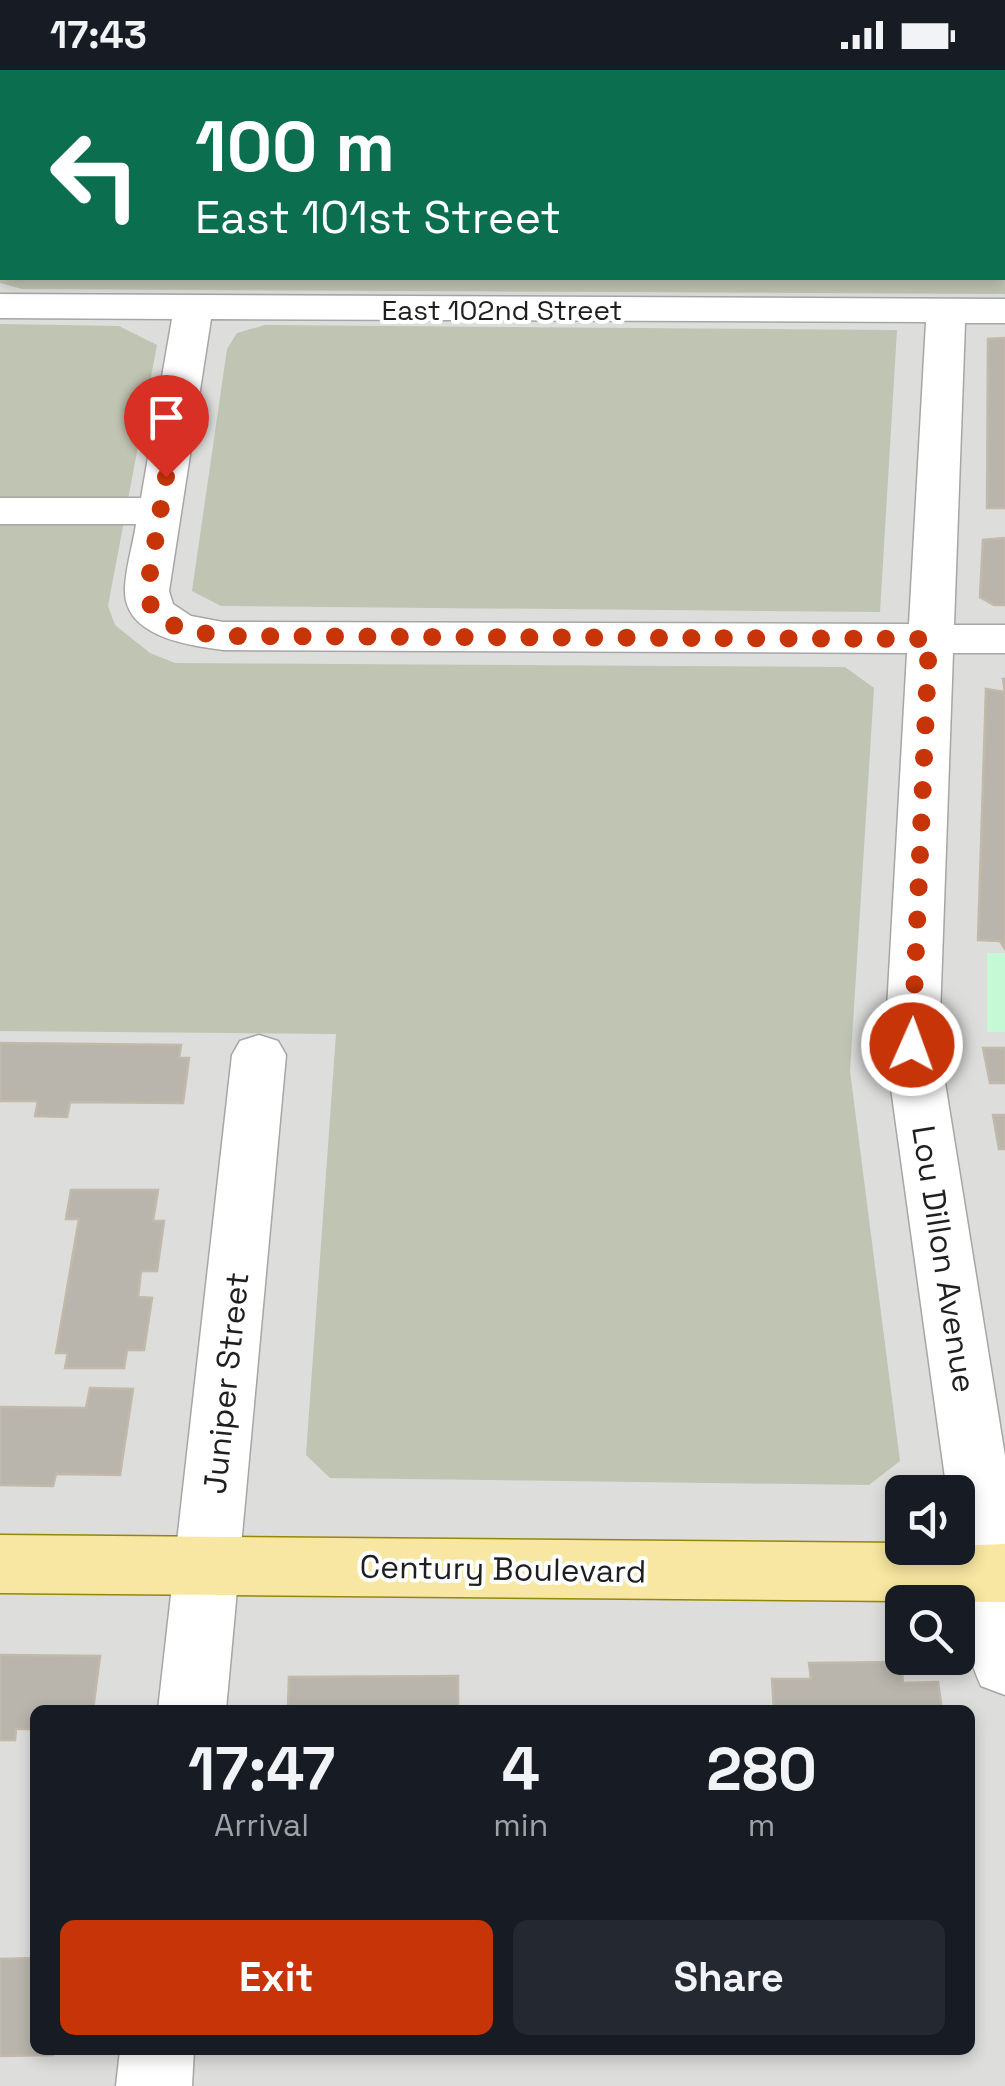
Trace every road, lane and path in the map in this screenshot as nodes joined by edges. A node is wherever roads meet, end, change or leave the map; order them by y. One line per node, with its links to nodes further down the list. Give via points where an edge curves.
1 (0, 306): 2 (street, East 102nd Street)
2 (194, 310): 3 (street, East 102nd Street); 5 (street)
3 (946, 311): 4 (street, East 102nd Street); 7 (street, Lou Dillon Avenue)
4 (1005, 311)
5 (160, 510): 6 (street); 7 (street, via 149,607 162,620 223,636)
6 (0, 512)
7 (929, 639): 8 (street); 12 (street, Lou Dillon Avenue, via 912,1045)
8 (1005, 639)
9 (259, 1055): 11 (street, Juniper Street)
10 (0, 1564): 11 (main road, Century Boulevard)
11 (207, 1566): 12 (main road, Century Boulevard); 14 (street, Juniper Street)
12 (998, 1573): 13 (street, Lou Dillon Avenue)
13 (1005, 1665)
14 (193, 1705)
15 (157, 2055): 16 (street)
16 (154, 2086)

